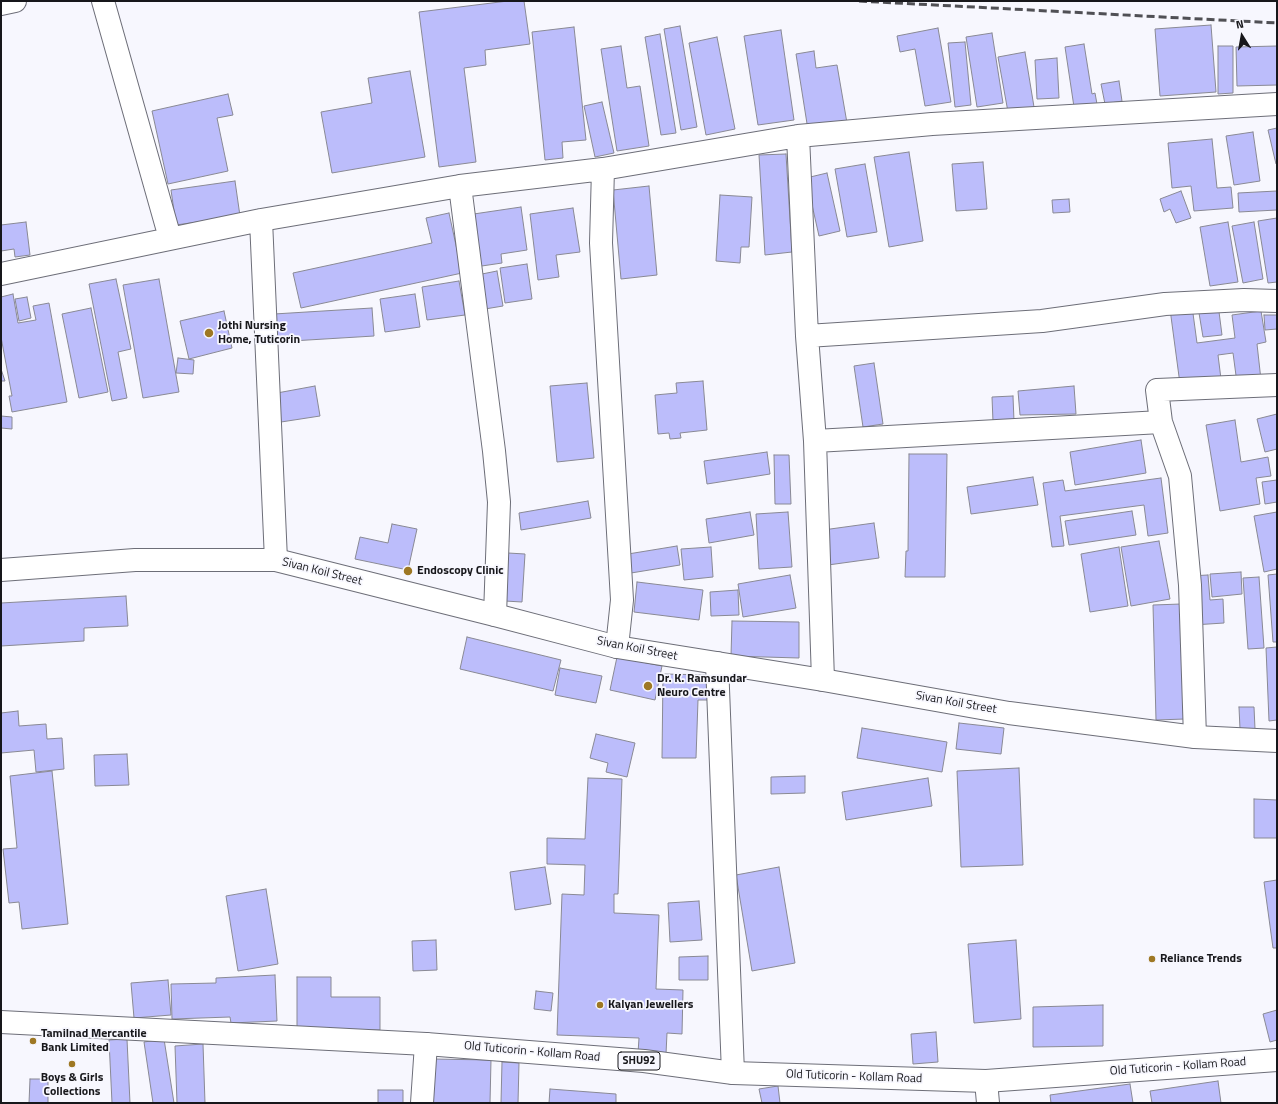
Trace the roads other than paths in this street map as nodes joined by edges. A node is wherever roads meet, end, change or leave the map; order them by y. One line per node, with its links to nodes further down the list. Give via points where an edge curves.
1 (15, 1): 3 (street)
2 (103, 1): 9 (street)
3 (1, 4)
4 (1277, 104): 5 (street, via 932,124)
5 (798, 136): 6 (street); 12 (street)
6 (603, 168): 7 (street); 19 (street, via 602,250 622,600)
7 (460, 186): 8 (street); 18 (street, via 499,502)
8 (261, 220): 9 (street); 16 (street)
9 (170, 238): 10 (street)
10 (1, 274)
11 (1277, 301): 12 (street, via 1166,304 1042,321)
12 (807, 336): 15 (street)
13 (1277, 385): 14 (street, via 1157,390)
14 (1161, 422): 15 (street); 22 (street, via 1180,476 1190,586)
15 (815, 441): 21 (street)
16 (276, 560): 17 (street, Sivan Koil Street, via 135,560); 18 (street, Sivan Koil Street)
17 (1, 570)
18 (495, 615): 19 (street, Sivan Koil Street)
19 (616, 647): 20 (street, Sivan Koil Street)
20 (717, 664): 21 (street, Sivan Koil Street); 27 (street)
21 (823, 680): 22 (street, Sivan Koil Street, via 1009,713)
22 (1195, 737): 23 (street, Sivan Koil Street)
23 (1277, 741)
24 (1, 1022): 25 (street, Old Tuticorin - Kollam Road / SHU92)
25 (426, 1044): 27 (street, Old Tuticorin - Kollam Road / SHU92, via 644,1061); 29 (street)
26 (1277, 1060): 28 (street, Old Tuticorin - Kollam Road / SHU92)
27 (733, 1073): 28 (street, Old Tuticorin - Kollam Road / SHU92)
28 (986, 1081): 30 (street)
29 (422, 1103)
30 (988, 1103)

